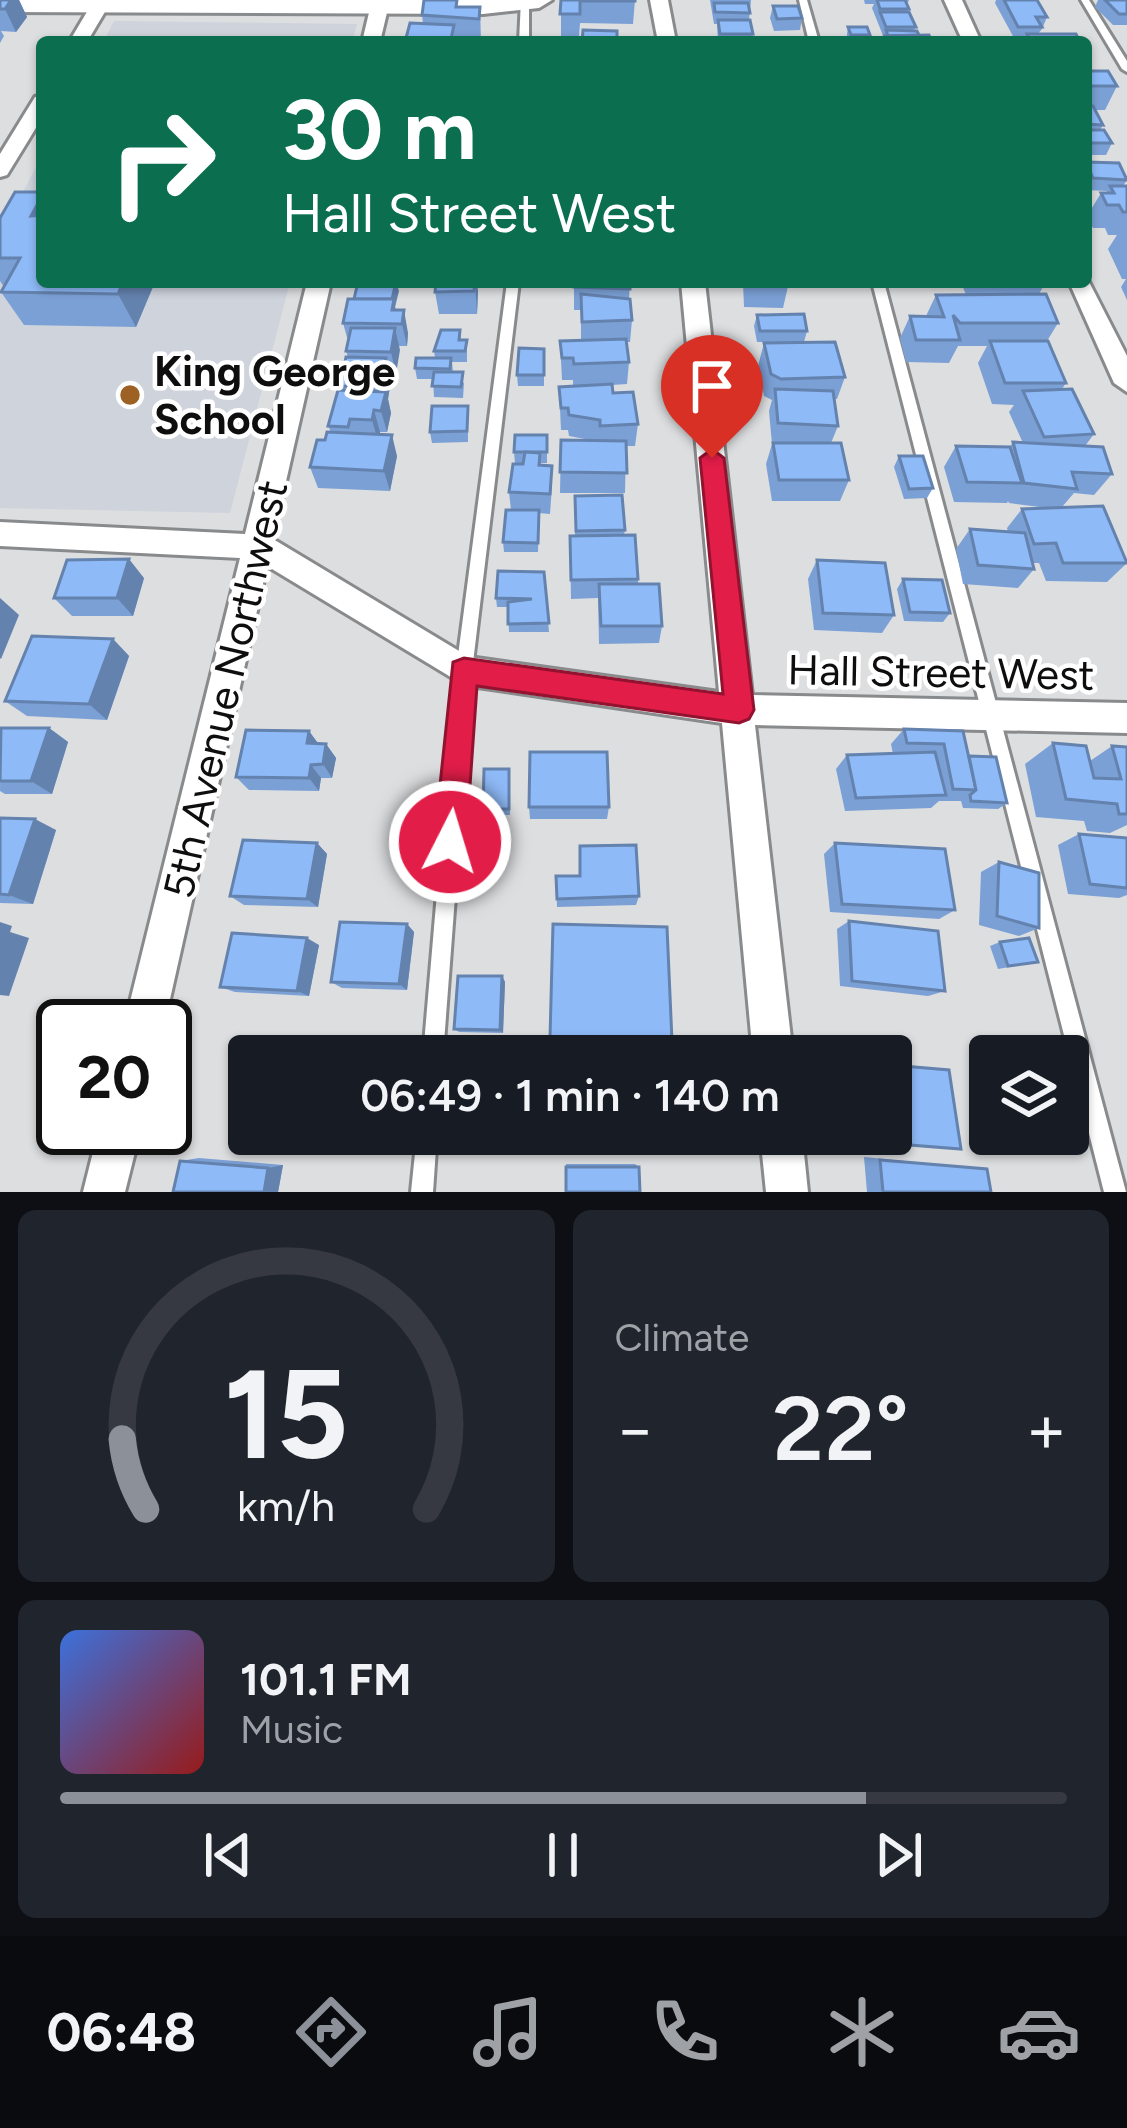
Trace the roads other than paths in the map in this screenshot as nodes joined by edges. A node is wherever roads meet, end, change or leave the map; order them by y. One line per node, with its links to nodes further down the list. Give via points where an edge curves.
1 (640, 0): 10 (street)
2 (802, 0): 14 (lane)
3 (953, 0): 15 (street)
4 (1085, 0): 16 (lane)
5 (102, 1): 7 (street); 9 (street); 11 (street)
6 (529, 1): 8 (street); 13 (lane)
7 (380, 2): 8 (street); 12 (street)
8 (480, 2)
9 (0, 4)
10 (662, 9)
11 (82, 36)
12 (372, 36)
13 (525, 36)
14 (812, 36)
15 (969, 36)
16 (1127, 69)
17 (36, 111): 18 (street)
18 (0, 171)
19 (318, 288): 26 (street, 5th Avenue Northwest)
20 (512, 288): 27 (lane)
21 (694, 288): 28 (street)
22 (880, 288): 29 (lane)
23 (1084, 288): 24 (street)
24 (1127, 383)
25 (0, 534): 26 (street, Hall Street West)
26 (260, 547): 27 (street, Hall Street West); 31 (street, 5th Avenue Northwest)
27 (464, 671): 28 (street, Hall Street West); 32 (lane)
28 (739, 710): 29 (street, Hall Street West); 33 (street)
29 (990, 712): 30 (street, Hall Street West); 40 (lane)
30 (1127, 718)
31 (151, 999)
32 (435, 1035)
33 (771, 1035)
34 (113, 1155): 37 (street)
35 (425, 1155): 38 (lane)
36 (783, 1155): 39 (street)
37 (104, 1192)
38 (422, 1192)
39 (787, 1192)
40 (1115, 1192)

